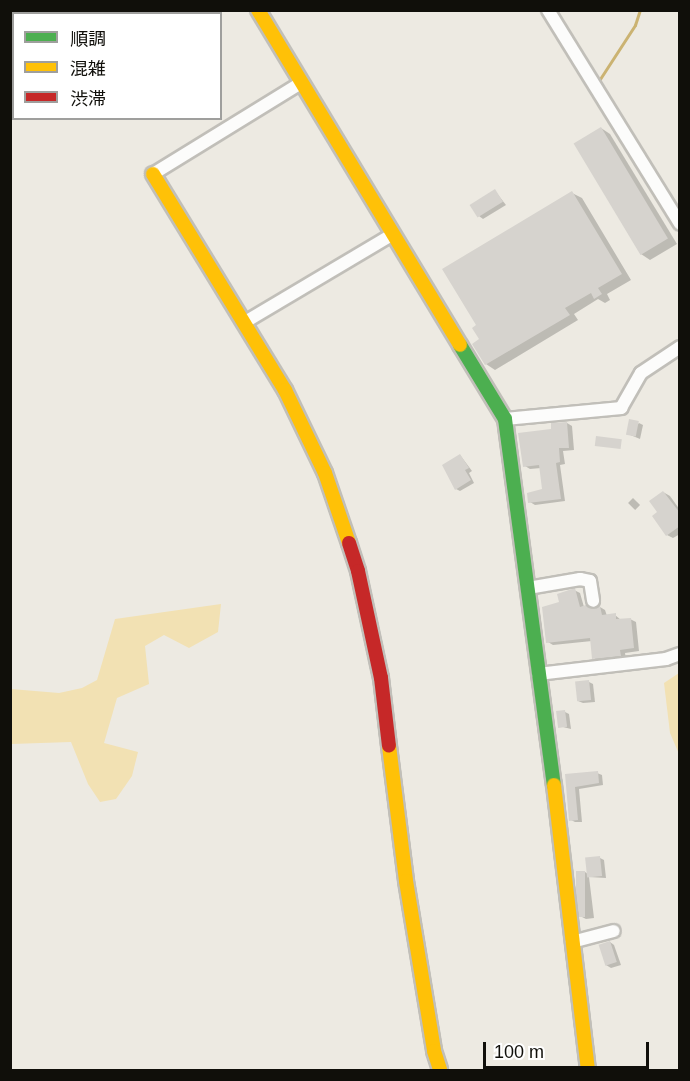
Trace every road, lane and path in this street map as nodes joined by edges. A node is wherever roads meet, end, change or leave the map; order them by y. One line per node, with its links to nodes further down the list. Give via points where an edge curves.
1 (258, 10): 3 (street)
2 (548, 10): 5 (street)
3 (302, 83): 4 (street); 6 (street)
4 (153, 174): 7 (street)
5 (680, 224)
6 (393, 234): 7 (street); 9 (street)
7 (245, 322): 16 (street, via 307,432 358,571 381,678 406,881)
8 (680, 347): 9 (street, via 641,373 621,408)
9 (504, 419): 10 (street)
10 (528, 588): 11 (street, via 580,579 590,581); 13 (street)
11 (593, 601)
12 (680, 654): 13 (street)
13 (538, 674): 15 (street)
14 (614, 931): 15 (street)
15 (572, 942): 17 (street)
16 (440, 1071)
17 (588, 1071)

